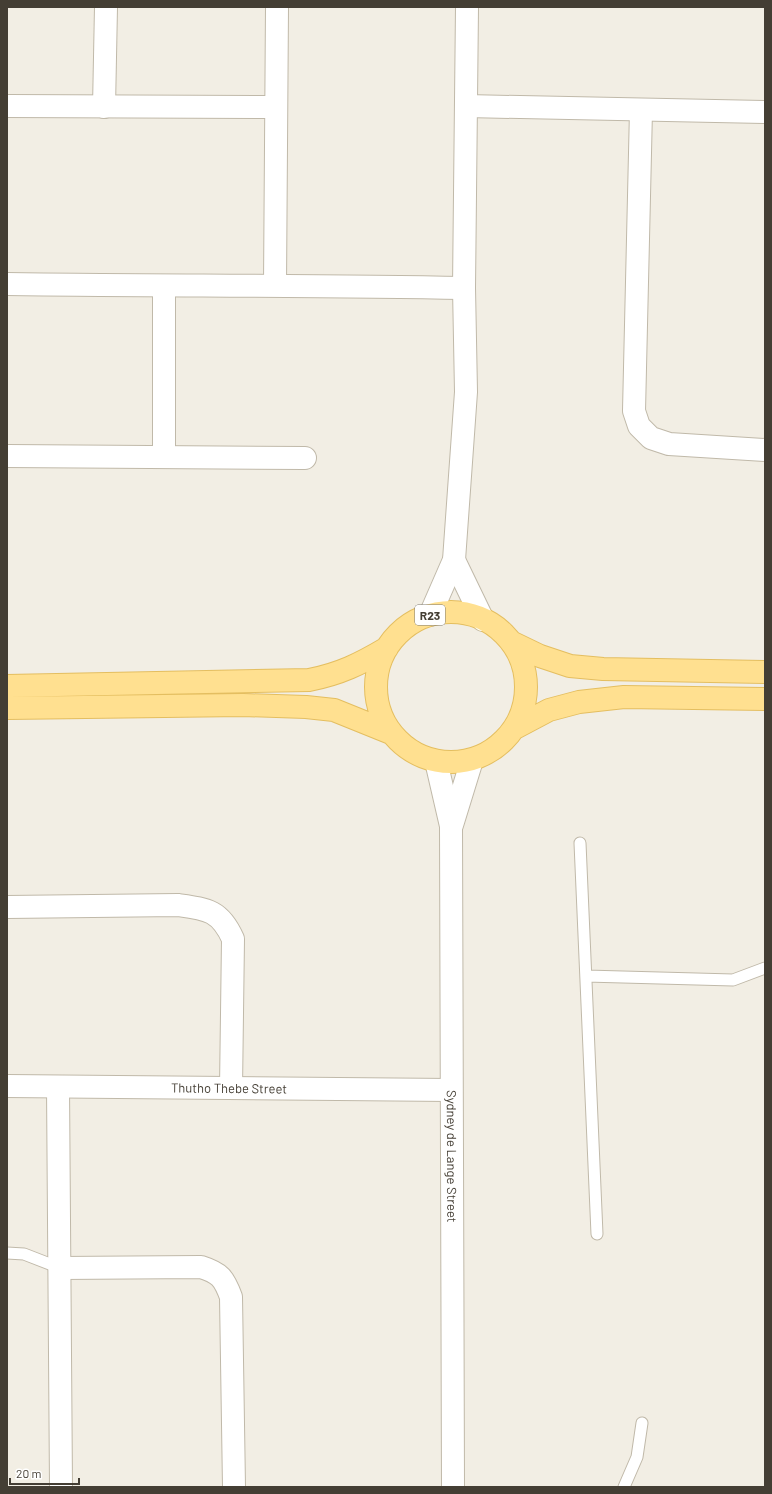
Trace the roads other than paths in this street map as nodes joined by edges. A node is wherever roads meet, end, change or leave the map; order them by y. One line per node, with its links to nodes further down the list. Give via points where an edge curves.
1 (106, 7): 6 (street)
2 (277, 7): 7 (street)
3 (467, 7): 5 (street)
4 (7, 106): 6 (street)
5 (466, 106): 8 (street); 13 (street)
6 (104, 107): 7 (street)
7 (276, 107): 11 (street)
8 (641, 110): 9 (street); 14 (street, via 634,411 639,426 651,438 669,444)
9 (765, 112)
10 (7, 284): 12 (street)
11 (275, 285): 12 (street); 13 (street)
12 (164, 286): 16 (street)
13 (464, 288): 18 (street, via 466,392)
14 (765, 450)
15 (7, 456): 16 (street)
16 (164, 456): 17 (street)
17 (305, 458)
18 (454, 560): 19 (street); 20 (street)
19 (430, 615): 20 (main road, R23, via 466,614); 22 (main road, R23, via 413,622)
20 (483, 620): 21 (main road, R23, via 498,629)
21 (511, 642): 23 (main road, R23, via 540,656 570,666); 27 (main road, R23, via 524,669 526,693 522,711)
22 (387, 648): 24 (main road, R23, via 351,668 308,680); 28 (main road, R23, via 377,676 376,700)
23 (765, 672)
24 (7, 686)
25 (765, 699): 27 (main road, R23, via 624,697 579,702 549,710)
26 (7, 708): 28 (main road, R23, via 235,705 306,707 334,710)
27 (514, 728): 29 (main road, R23, via 488,753)
28 (391, 733): 30 (main road, R23, via 418,756)
29 (472, 760): 30 (main road, R23); 31 (street, Sydney de Lange Street)
30 (436, 761): 31 (street, Sydney de Lange Street)
31 (451, 826): 39 (street, Sydney de Lange Street)
32 (580, 843): 35 (lane)
33 (7, 907): 38 (street, via 178,905 205,909 216,915 226,925 233,939)
34 (765, 968): 35 (lane, via 733,980)
35 (586, 976): 40 (lane)
36 (7, 1086): 37 (street, Thutho Thebe Street)
37 (58, 1087): 38 (street, Thutho Thebe Street); 42 (street)
38 (231, 1088): 39 (street, Thutho Thebe Street)
39 (451, 1090): 46 (street, Sydney de Lange Street)
40 (597, 1234)
41 (7, 1253): 42 (lane, via 24,1254)
42 (60, 1268): 44 (street); 45 (street, via 201,1267 216,1272 225,1282 231,1297)
43 (642, 1423): 47 (lane, via 637,1457)
44 (61, 1487)
45 (234, 1487)
46 (453, 1487)
47 (624, 1487)

